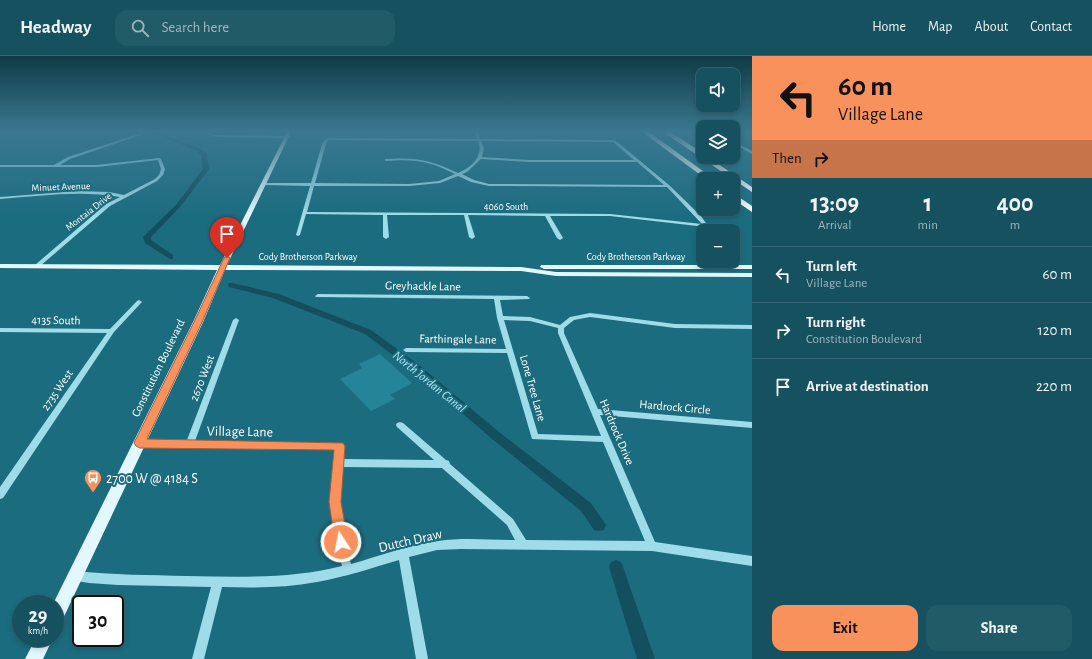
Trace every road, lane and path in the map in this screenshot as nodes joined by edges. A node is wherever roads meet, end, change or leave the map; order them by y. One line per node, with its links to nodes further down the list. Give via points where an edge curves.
1 (64, 160): 13 (street)
2 (150, 160): 13 (street, Montaia Drive, via 103,166)
3 (159, 160): 20 (street, Montaia Drive, via 163,169 159,177 147,186)
4 (275, 160): 16 (main road, Constitution Boulevard)
5 (320, 160): 17 (street)
6 (419, 160): 15 (street)
7 (478, 160): 15 (street, via 473,167)
8 (544, 160): 10 (street)
9 (685, 160): 14 (highway)
10 (639, 161): 18 (street)
11 (714, 164): 19 (highway)
12 (1, 166): 13 (street)
13 (55, 166)
14 (701, 172)
15 (457, 175): 17 (street, via 440,182 418,185); 18 (street, via 472,182 489,185)
16 (263, 184): 17 (street); 34 (main road, Constitution Boulevard)
17 (313, 184): 24 (street)
18 (668, 186): 27 (street, 4060 South, via 706,226 626,216)
19 (752, 190)
20 (123, 196): 21 (street, Minuet Avenue, via 63,193); 33 (street, Montaia Drive, via 103,209)
21 (0, 198)
22 (740, 201): 23 (highway)
23 (752, 210)
24 (305, 213): 25 (street, 4060 South); 28 (street)
25 (385, 214): 26 (street, 4060 South); 29 (street)
26 (466, 215): 27 (street, 4060 South); 30 (street)
27 (547, 215): 31 (street)
28 (298, 235)
29 (386, 237)
30 (472, 237)
31 (560, 238)
32 (0, 266): 33 (main road, Cody Brotherson Parkway)
33 (37, 266): 34 (main road, Cody Brotherson Parkway)
34 (223, 266): 36 (main road, Cody Brotherson Parkway); 54 (main road, Constitution Boulevard)
35 (752, 268): 36 (main road, Cody Brotherson Parkway, via 551,266)
36 (521, 269): 37 (main road, Cody Brotherson Parkway, via 556,274)
37 (752, 275)
38 (318, 296): 39 (street, Greyhackle Lane)
39 (497, 298): 40 (street, Greyhackle Lane); 42 (street, Lone Tree Lane)
40 (527, 298)
41 (139, 302): 47 (street, 2735 West)
42 (500, 318): 44 (street, via 530,319); 49 (street, Lone Tree Lane)
43 (236, 320): 55 (street, 2670 West)
44 (561, 327): 45 (street, via 572,318 590,315 675,326); 50 (street, Hardrock Drive, via 561,333)
45 (752, 327)
46 (2, 332): 47 (street, 4135 South)
47 (112, 332): 58 (street, 2735 West)
48 (406, 350): 49 (street, Farthingale Lane)
49 (510, 351): 53 (street, Lone Tree Lane, via 535,437)
50 (595, 412): 52 (street, Hardrock Circle); 53 (street, Hardrock Drive)
51 (400, 425): 57 (street)
52 (752, 425)
53 (607, 439): 60 (street, Hardrock Drive)
54 (140, 443): 55 (street, Village Lane); 64 (main road, Constitution Boulevard)
55 (190, 444): 56 (street, Village Lane, via 340,446)
56 (338, 463): 57 (street); 63 (street, via 336,516)
57 (446, 464): 59 (street, via 510,522)
58 (0, 495)
59 (523, 544): 60 (street, Dutch Draw); 61 (street, Dutch Draw, via 454,544)
60 (652, 546): 62 (street, Dutch Draw)
61 (403, 553): 63 (street, Dutch Draw); 70 (street)
62 (752, 561)
63 (348, 570): 65 (street, Dutch Draw, via 282,581)
64 (75, 576): 65 (street, Dutch Draw); 66 (main road, Constitution Boulevard)
65 (218, 582): 69 (street)
66 (64, 599)
67 (40, 647): 68 (main road)
68 (34, 659)
69 (198, 659)
70 (422, 659)

